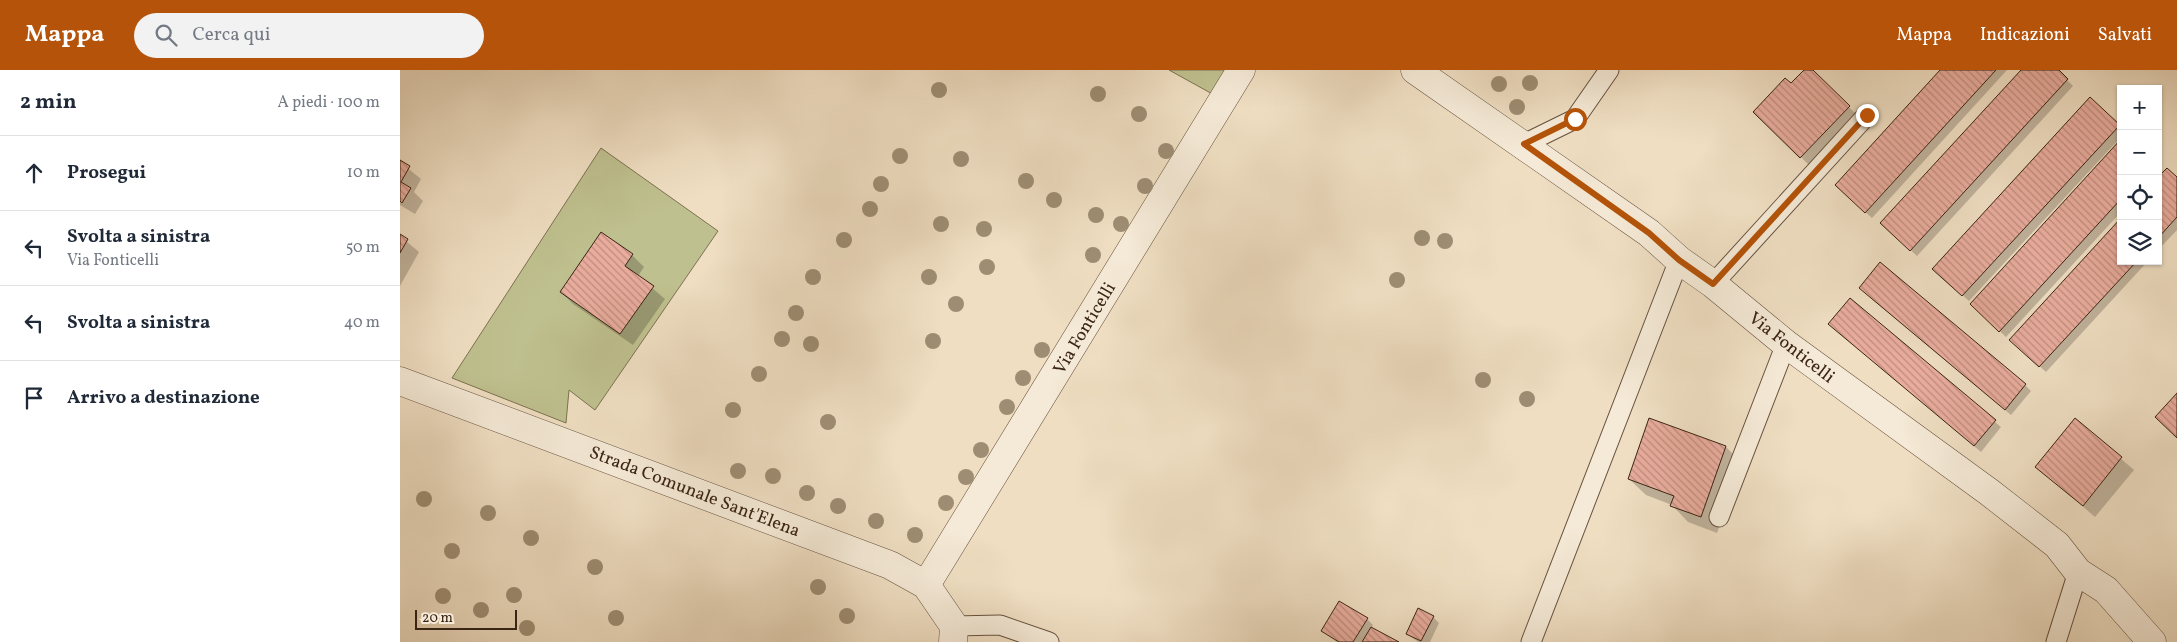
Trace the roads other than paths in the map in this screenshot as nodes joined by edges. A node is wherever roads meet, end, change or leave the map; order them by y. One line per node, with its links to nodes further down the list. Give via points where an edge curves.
1 (1241, 70): 12 (street, Via Fonticelli)
2 (1416, 70): 5 (street, Via Fonticelli)
3 (1609, 70): 5 (lane, via 1575,119)
4 (1867, 115): 7 (lane)
5 (1524, 144): 6 (street, Via Fonticelli, via 1649,233)
6 (1679, 260): 7 (street, Via Fonticelli); 15 (lane)
7 (1713, 284): 8 (street, Via Fonticelli)
8 (1786, 344): 10 (lane); 11 (street, Via Fonticelli, via 1989,492 2057,546)
9 (400, 381): 12 (street, Strada Comunale Sant'Elena, via 890,565)
10 (1719, 517)
11 (2078, 572): 16 (lane); 17 (street, Via Fonticelli, via 2106,590)
12 (926, 585): 13 (street, Strada Comunale Sant'Elena)
13 (953, 634): 14 (lane, via 1000,625)
14 (1049, 642)
15 (1531, 642)
16 (2056, 642)
17 (2152, 642)

